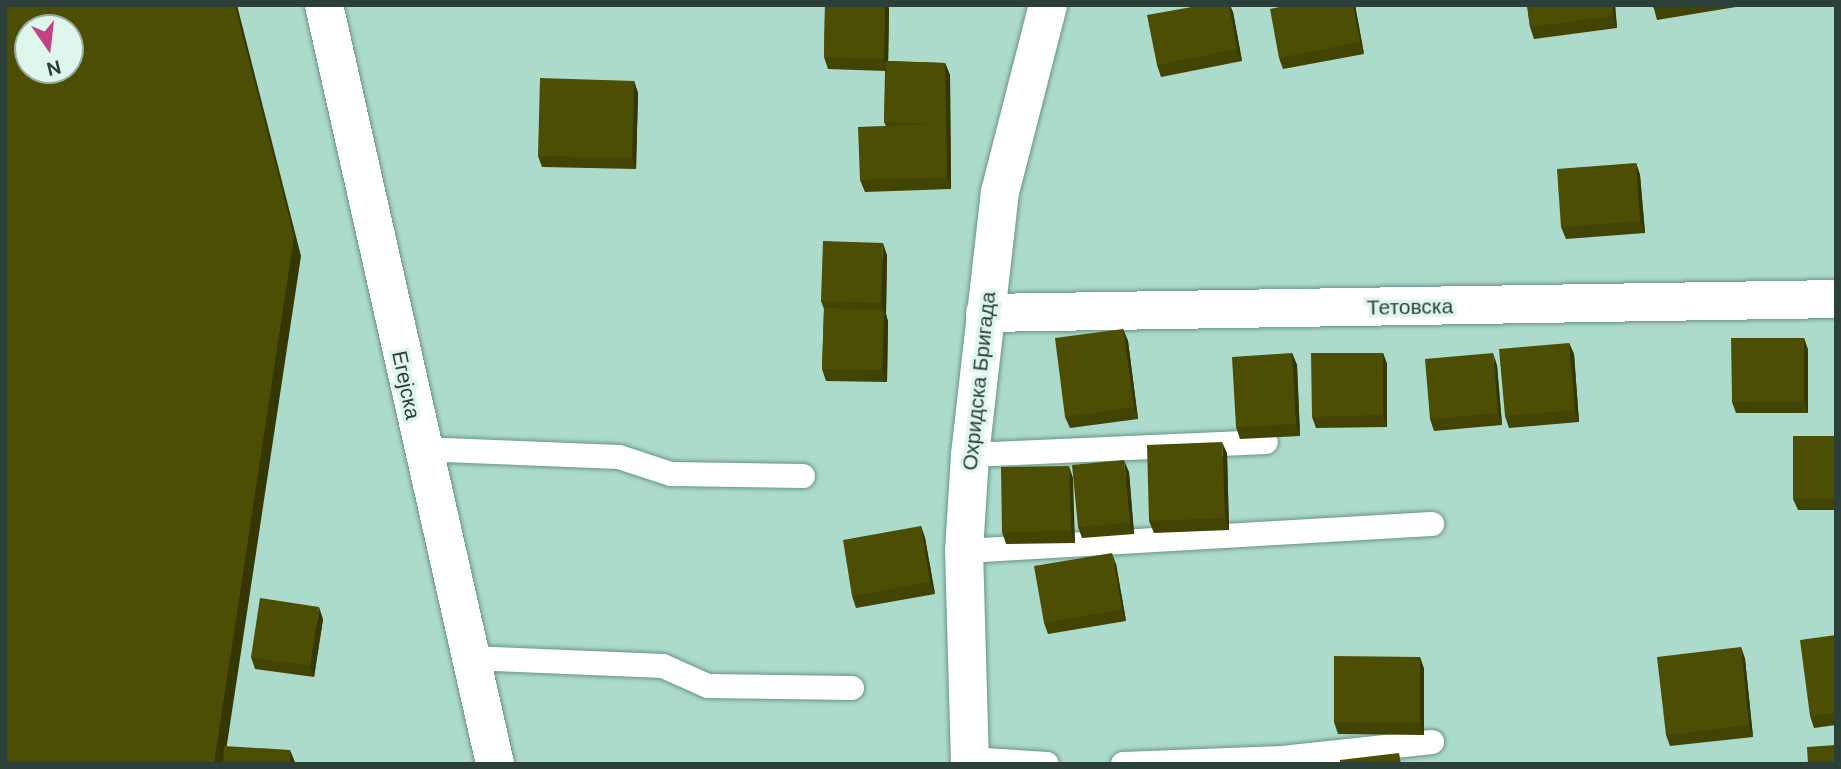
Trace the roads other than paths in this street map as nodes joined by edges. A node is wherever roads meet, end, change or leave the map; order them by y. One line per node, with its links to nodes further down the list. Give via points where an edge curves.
1 (324, 5): 6 (street, Егејска)
2 (1048, 5): 4 (street, Охридска Бригада, via 1000,192)
3 (1836, 299): 4 (street, Тетовска)
4 (985, 313): 7 (street, Охридска Бригада)
5 (1266, 442): 7 (lane)
6 (420, 449): 8 (lane, via 620,457 671,474); 11 (street, Егејска)
7 (970, 455): 10 (street, Охридска Бригада)
8 (803, 476)
9 (1432, 524): 10 (lane)
10 (964, 551): 14 (street, Охридска Бригада)
11 (470, 658): 12 (lane, via 663,666 708,686); 15 (street, Егејска)
12 (852, 688)
13 (1432, 742): 17 (lane, via 1282,758)
14 (970, 761): 16 (lane)
15 (495, 764)
16 (1047, 764)
17 (1123, 764)

